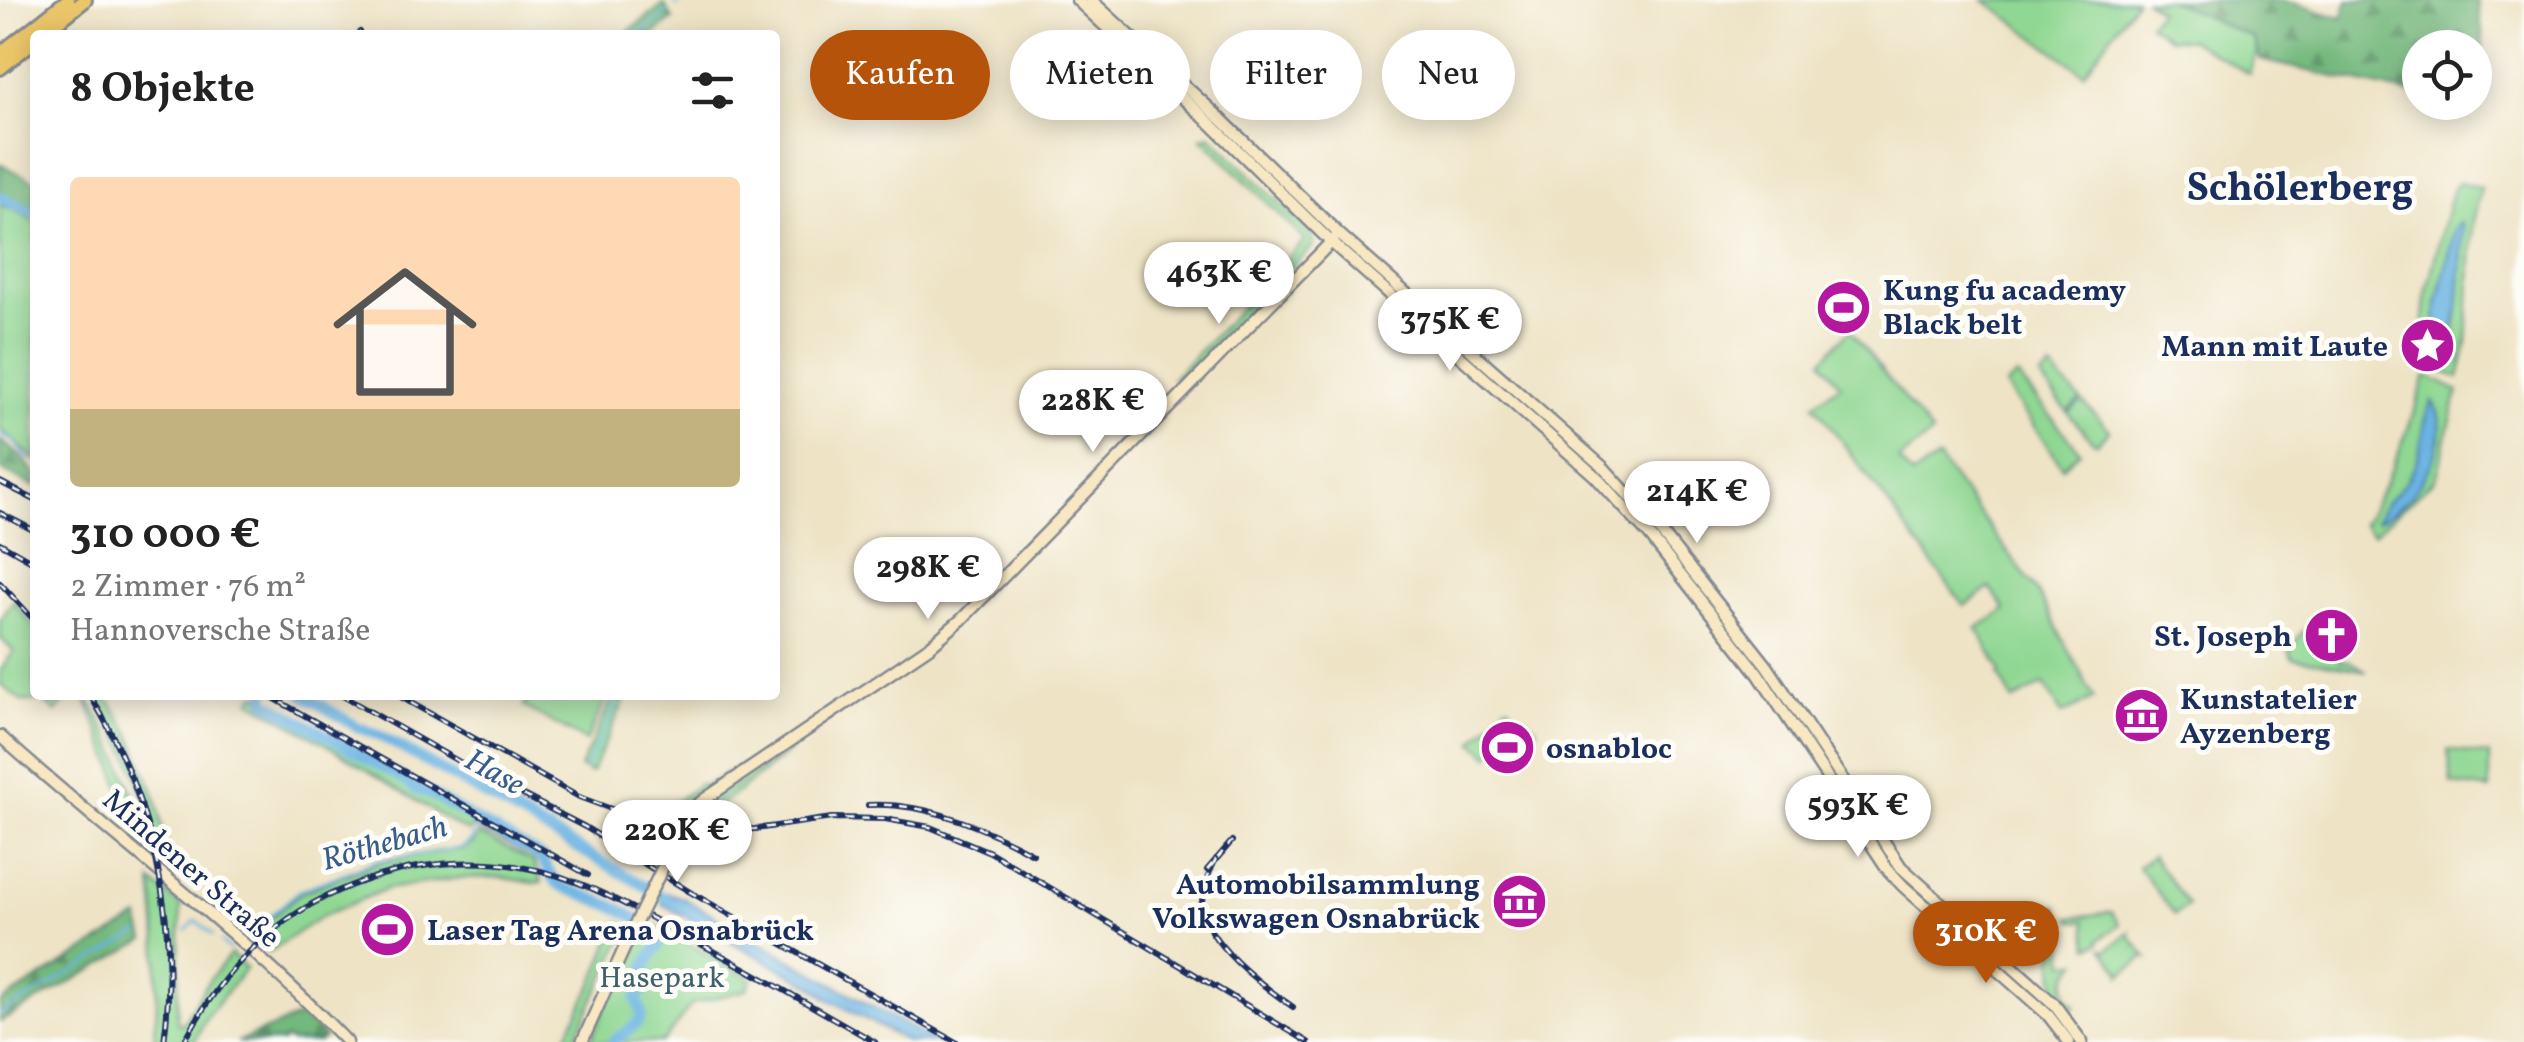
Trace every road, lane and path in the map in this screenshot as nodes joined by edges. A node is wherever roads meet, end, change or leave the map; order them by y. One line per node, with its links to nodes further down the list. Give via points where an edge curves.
1 (68, 0): 5 (highway)
2 (1076, 0): 10 (main road)
3 (1091, 0): 10 (main road, via 1220,118)
4 (84, 1): 6 (highway)
5 (37, 30)
6 (48, 30)
7 (30, 37): 8 (highway); 9 (highway)
8 (0, 54)
9 (0, 68)
10 (1335, 238): 13 (main road, bridge, via 961,620 696,806); 14 (main road, via 1630,512 1757,672 1893,875 2048,1015); 15 (main road, via 1604,468 1766,666 1902,867 2054,1004)
11 (0, 736): 12 (main road, Mindener Straße, via 222,924)
12 (347, 1042)
13 (582, 1042)
14 (2069, 1042)
15 (2082, 1042)

